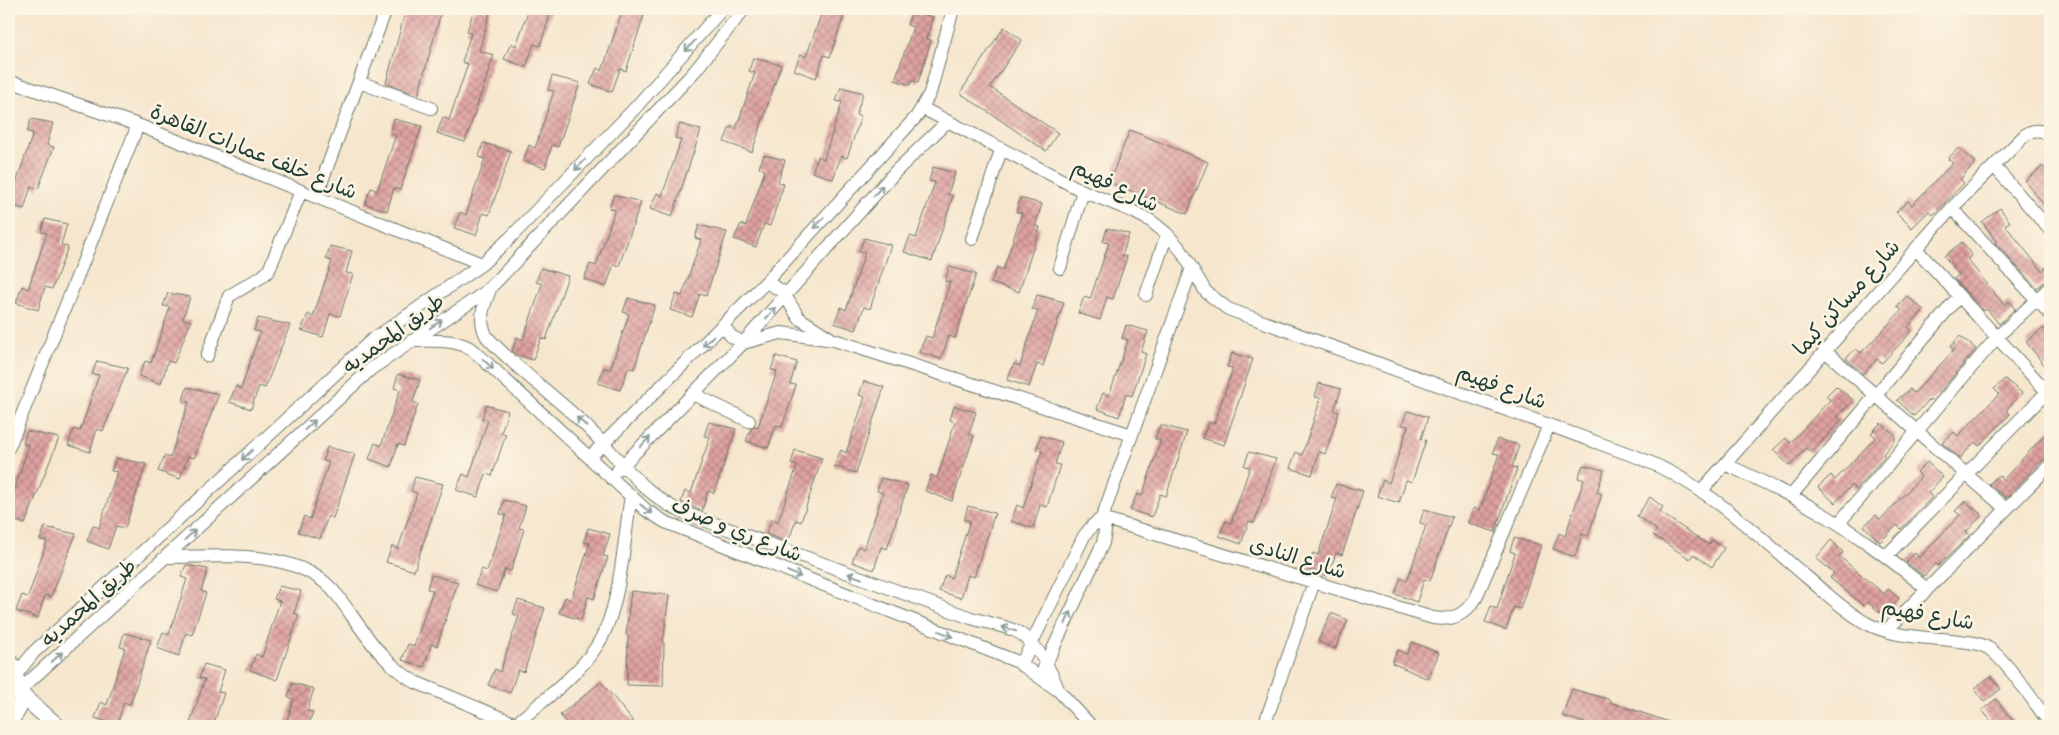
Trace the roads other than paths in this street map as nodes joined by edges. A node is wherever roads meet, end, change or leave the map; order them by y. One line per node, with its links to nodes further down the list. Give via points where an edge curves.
1 (386, 9): 6 (street)
2 (722, 9): 22 (street, طريق المحمديه, one-way to 22, via 636,107)
3 (744, 9): 26 (street, طريق المحمديه, via 694,72)
4 (953, 9): 8 (street, via 932,87)
5 (9, 81): 10 (street, شارع خلف عمارات القاهرة)
6 (359, 82): 7 (street); 16 (street)
7 (431, 108)
8 (922, 108): 9 (street, شارع فهيم); 25 (street, one-way to 25)
9 (947, 122): 12 (street, شارع فهيم); 30 (street, one-way to 9, via 896,171)
10 (138, 125): 14 (street, شارع خلف عمارات القاهرة); 45 (street)
11 (2050, 136): 13 (street, شارع مساكن كيما, via 2038,130 2025,135)
12 (1001, 150): 15 (street, شارع فهيم); 20 (street)
13 (1994, 166): 17 (street, شارع مساكن كيما); 18 (street)
14 (302, 191): 16 (street, شارع خلف عمارات القاهرة); 41 (street, via 269,270 229,296)
15 (1083, 191): 19 (street, شارع فهيم, via 1132,211); 23 (street)
16 (316, 197): 22 (street, شارع خلف عمارات القاهرة)
17 (1952, 208): 21 (street, شارع مساكن كيما); 32 (street)
18 (2050, 230)
19 (1167, 234): 24 (street, شارع فهيم); 29 (street)
20 (972, 239)
21 (1916, 249): 31 (street); 40 (street, شارع مساكن كيما)
22 (482, 264): 28 (street, طريق المحمديه)
23 (1060, 268)
24 (1192, 268): 47 (street, شارع فهيم, via 1206,292 1228,309); 49 (street)
25 (766, 282): 30 (street); 35 (street)
26 (491, 287): 33 (street, طريق المحمديه); 50 (street, شارع ري و صرف, one-way to 26, via 487,337 481,313)
27 (2050, 287): 32 (street)
28 (441, 294): 33 (street); 73 (street, طريق المحمديه, one-way to 73, via 361,350)
29 (1146, 295)
30 (786, 296): 37 (street, via 799,318); 39 (street, one-way to 30)
31 (1959, 296): 36 (street); 44 (street)
32 (2037, 300): 34 (street); 36 (street)
33 (456, 312): 38 (street, طريق المحمديه, one-way to 33)
34 (2050, 314)
35 (723, 325): 39 (street, via 731,336); 50 (street, one-way to 50)
36 (1997, 337): 42 (street); 48 (street)
37 (834, 340): 39 (street, via 781,333); 49 (street)
38 (411, 341): 52 (street, شارع ري و صرف, one-way to 52, via 450,341 466,346); 65 (street, طريق المحمديه, one-way to 38, via 371,369)
39 (743, 343): 43 (street)
40 (1825, 351): 44 (street); 54 (street, شارع مساكن كيما)
41 (207, 356)
42 (2049, 393): 56 (street)
43 (692, 394): 46 (street); 53 (street, one-way to 43)
44 (1876, 395): 48 (street); 60 (street)
45 (15, 414): 51 (street)
46 (750, 421)
47 (1549, 424): 58 (street, شارع فهيم, via 1654,463); 66 (street, شارع النادى, via 1476,598 1462,614 1443,620 1433,618)
48 (1917, 431): 56 (street); 63 (street)
49 (1132, 435): 62 (street)
50 (603, 444): 52 (street); 53 (street, شارع ري و صرف)
51 (9, 447)
52 (590, 457): 57 (street, شارع ري و صرف)
53 (623, 464): 57 (street); 69 (street, شارع ري و صرف, one-way to 53, via 1014,630 972,618 682,512 651,494)
54 (1725, 464): 58 (street, شارع مساكن كيما); 60 (street)
55 (2050, 465): 61 (street)
56 (1966, 474): 61 (street); 64 (street)
57 (611, 477): 59 (street, شارع ري و صرف)
58 (1702, 490): 68 (street, شارع فهيم, via 1853,615)
59 (630, 495): 72 (street, شارع ري و صرف, one-way to 72, via 646,510 675,527); 79 (street, via 617,592 607,628 587,659)
60 (1792, 496): 63 (street)
61 (2006, 509): 67 (street)
62 (1102, 518): 66 (street, شارع النادى); 69 (street, via 1084,536); 71 (street, one-way to 62, via 1103,543 1105,530)
63 (1839, 523): 64 (street)
64 (1886, 556): 67 (street)
65 (166, 557): 75 (street, طريق المحمديه, one-way to 65); 79 (street, via 251,557 315,574 327,583 374,647 399,673)
66 (1314, 582): 83 (street)
67 (1927, 589): 68 (street)
68 (1886, 631): 78 (street, شارع فهيم, via 1989,648)
69 (1031, 644): 71 (street, شارع ري و صرف); 72 (street)
70 (9, 658): 73 (street)
71 (1046, 663): 74 (street); 76 (street, شارع ري و صرف)
72 (1021, 665): 74 (street, شارع ري و صرف)
73 (12, 672): 75 (street)
74 (1039, 677): 76 (street, شارع ري و صرف)
75 (21, 692): 77 (street, via 18,710); 81 (street)
76 (1059, 692): 82 (street, شارع ري و صرف)
77 (9, 721): 80 (street)
78 (2050, 724)
79 (514, 725)
80 (14, 726)
81 (57, 726)
82 (1090, 726)
83 (1264, 726)

